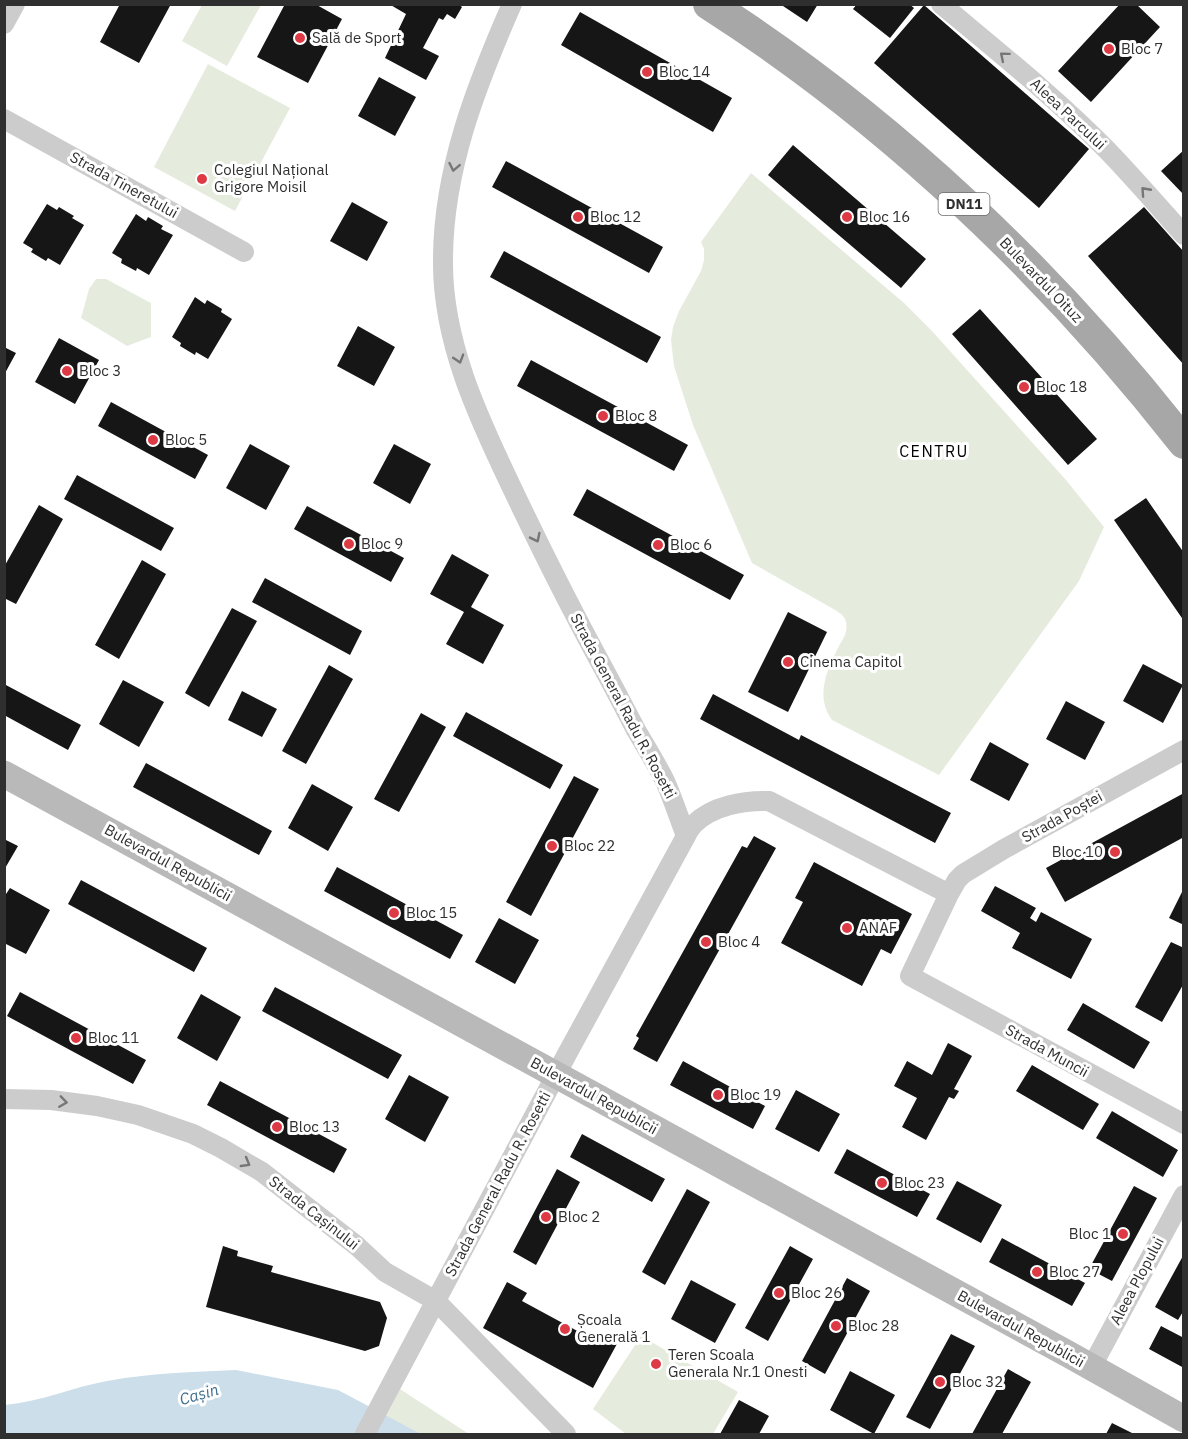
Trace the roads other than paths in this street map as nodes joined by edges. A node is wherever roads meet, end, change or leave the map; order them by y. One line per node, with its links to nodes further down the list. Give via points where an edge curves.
1 (15, 4): 5 (street)
2 (512, 4): 12 (street, Strada General Radu R. Rosetti, one-way to 12, via 469,111 454,163 443,242 445,298 451,329 471,396 491,444 585,634 658,767)
3 (709, 4): 9 (main road, Bulevardul Oituz / DN11, via 804,68 924,167 1026,263 1130,376)
4 (940, 4): 7 (street, Aleea Parcului, one-way to 4, via 1106,148 1029,77)
5 (4, 24)
6 (4, 118): 8 (street, Strada Tineretului)
7 (1184, 235)
8 (244, 252)
9 (1184, 442)
10 (1184, 750): 13 (street, Strada Poștei, via 967,870)
11 (4, 774): 15 (street, Bulevardul Republicii)
12 (686, 836): 13 (street, via 693,825 721,808 768,801); 15 (street, Strada General Radu R. Rosetti)
13 (949, 894): 14 (street, Strada Poștei)
14 (910, 976): 17 (street, Strada Muncii)
15 (556, 1075): 19 (street, Strada General Radu R. Rosetti); 20 (street, Bulevardul Republicii)
16 (4, 1099): 19 (street, Strada Cașinului, one-way to 19, via 97,1106 193,1134 268,1176 386,1272)
17 (1184, 1124)
18 (1184, 1195): 20 (street, Aleea Plopului)
19 (436, 1302): 22 (street, Strada General Radu R. Rosetti); 23 (street, Strada Cașinului)
20 (1091, 1368): 21 (street, Bulevardul Republicii)
21 (1184, 1419)
22 (364, 1434)
23 (566, 1434)

